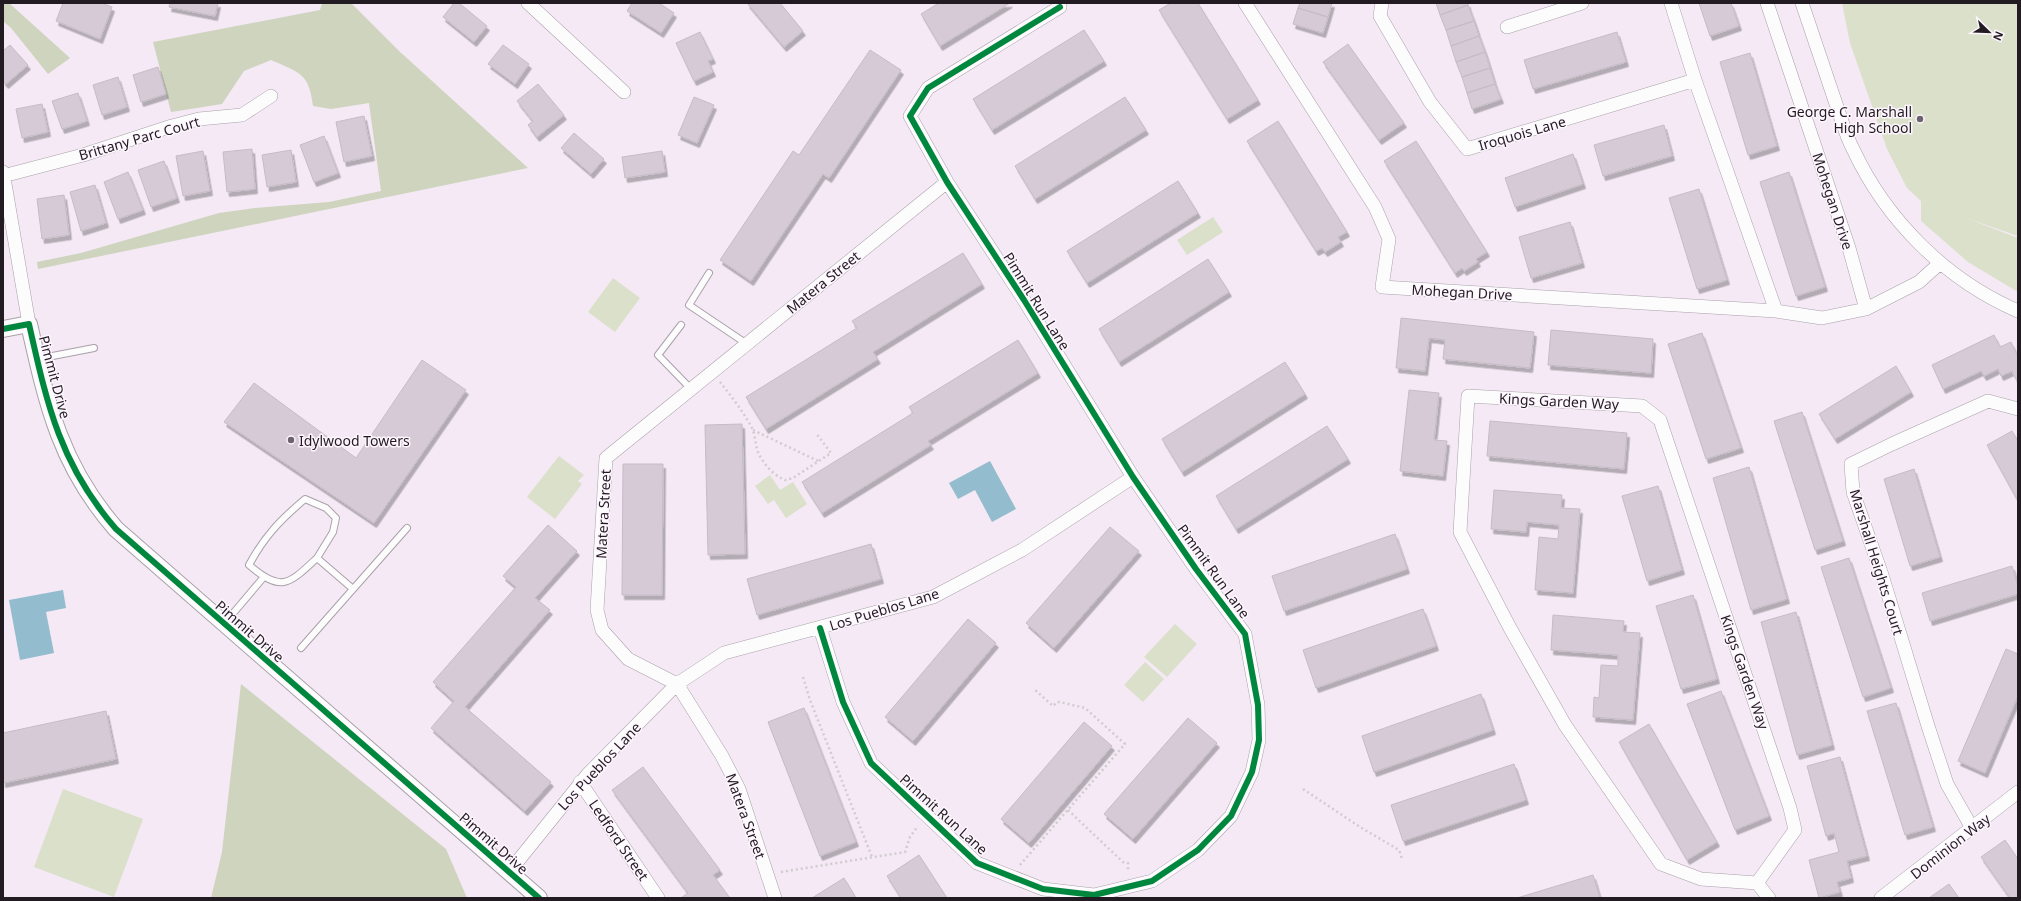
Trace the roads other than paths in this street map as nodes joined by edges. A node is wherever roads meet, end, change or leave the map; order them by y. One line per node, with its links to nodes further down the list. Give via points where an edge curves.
1 (528, 3): 11 (street)
2 (1245, 3): 18 (street, Mohegan Drive, via 1375,207 1389,239 1382,287)
3 (1382, 3): 10 (street, Iroquois Lane, via 1380,16 1388,30 1430,102 1467,149)
4 (1582, 3): 9 (street)
5 (1672, 3): 10 (street)
6 (1767, 3): 17 (street, Mohegan Drive, via 1849,248)
7 (1802, 3): 15 (street, via 1852,148 1868,180 1910,235)
8 (1060, 7): 14 (street, Pimmit Run Lane, via 928,88 910,116)
9 (1507, 27)
10 (1695, 80): 18 (street)
11 (624, 92)
12 (271, 96): 13 (street, Brittany Parc Court, via 242,115 172,126 84,155)
13 (3, 175): 20 (street)
14 (947, 182): 23 (street, Matera Street); 28 (street, Pimmit Run Lane, via 1024,300)
15 (1940, 263): 17 (street, Mohegan Drive, via 1919,282); 19 (street, via 1979,291)
16 (709, 273): 23 (lane, via 690,305)
17 (1866, 309): 18 (street, Mohegan Drive, via 1822,318)
18 (1776, 311)
19 (2018, 311)
20 (29, 324): 22 (street); 25 (street, Pimmit Drive)
21 (681, 325): 26 (lane, via 658,355)
22 (3, 329)
23 (747, 344): 26 (street, Matera Street)
24 (94, 348): 25 (lane)
25 (37, 359): 33 (street, Pimmit Drive, via 62,446 98,507 129,542)
26 (691, 389): 36 (street, Matera Street, via 606,458 597,610 602,630 628,659)
27 (2018, 409): 39 (street, Marshall Heights Court, via 1988,401 1851,464 1853,492 1882,575 1947,784)
28 (1132, 477): 34 (street, Los Pueblos Lane, via 1022,550 932,597); 42 (street, Pimmit Run Lane, via 1245,634 1258,705 1259,740 1252,772 1231,816 1198,850 1152,881)
29 (407, 528): 32 (lane)
30 (317, 558): 31 (lane, via 294,580 276,584); 31 (lane, via 333,532 336,518 326,508 305,500 285,516 262,542 249,566); 32 (lane)
31 (263, 578): 33 (lane)
32 (353, 590): 35 (lane)
33 (224, 624): 40 (street, Pimmit Drive)
34 (820, 628): 36 (street, Los Pueblos Lane, via 724,653); 42 (street, Pimmit Run Lane, via 842,702 871,763 978,863 1043,889)
35 (301, 648)
36 (676, 684): 37 (street, Los Pueblos Lane); 45 (street, Matera Street, via 722,756 739,789)
37 (580, 782): 40 (street, Los Pueblos Lane); 44 (street, Ledford Street)
38 (2017, 796): 39 (street, Dominion Way)
39 (1972, 828): 47 (street, Dominion Way)
40 (509, 872): 43 (street, Pimmit Drive)
41 (1757, 883): 41 (street, Kings Garden Way, via 1795,830 1790,808 1660,420 1642,406 1468,396 1460,532 1565,725 1661,864 1701,879); 46 (street)
42 (1101, 896)
43 (539, 898)
44 (658, 898)
45 (775, 898)
46 (1769, 898)
47 (1882, 898)

